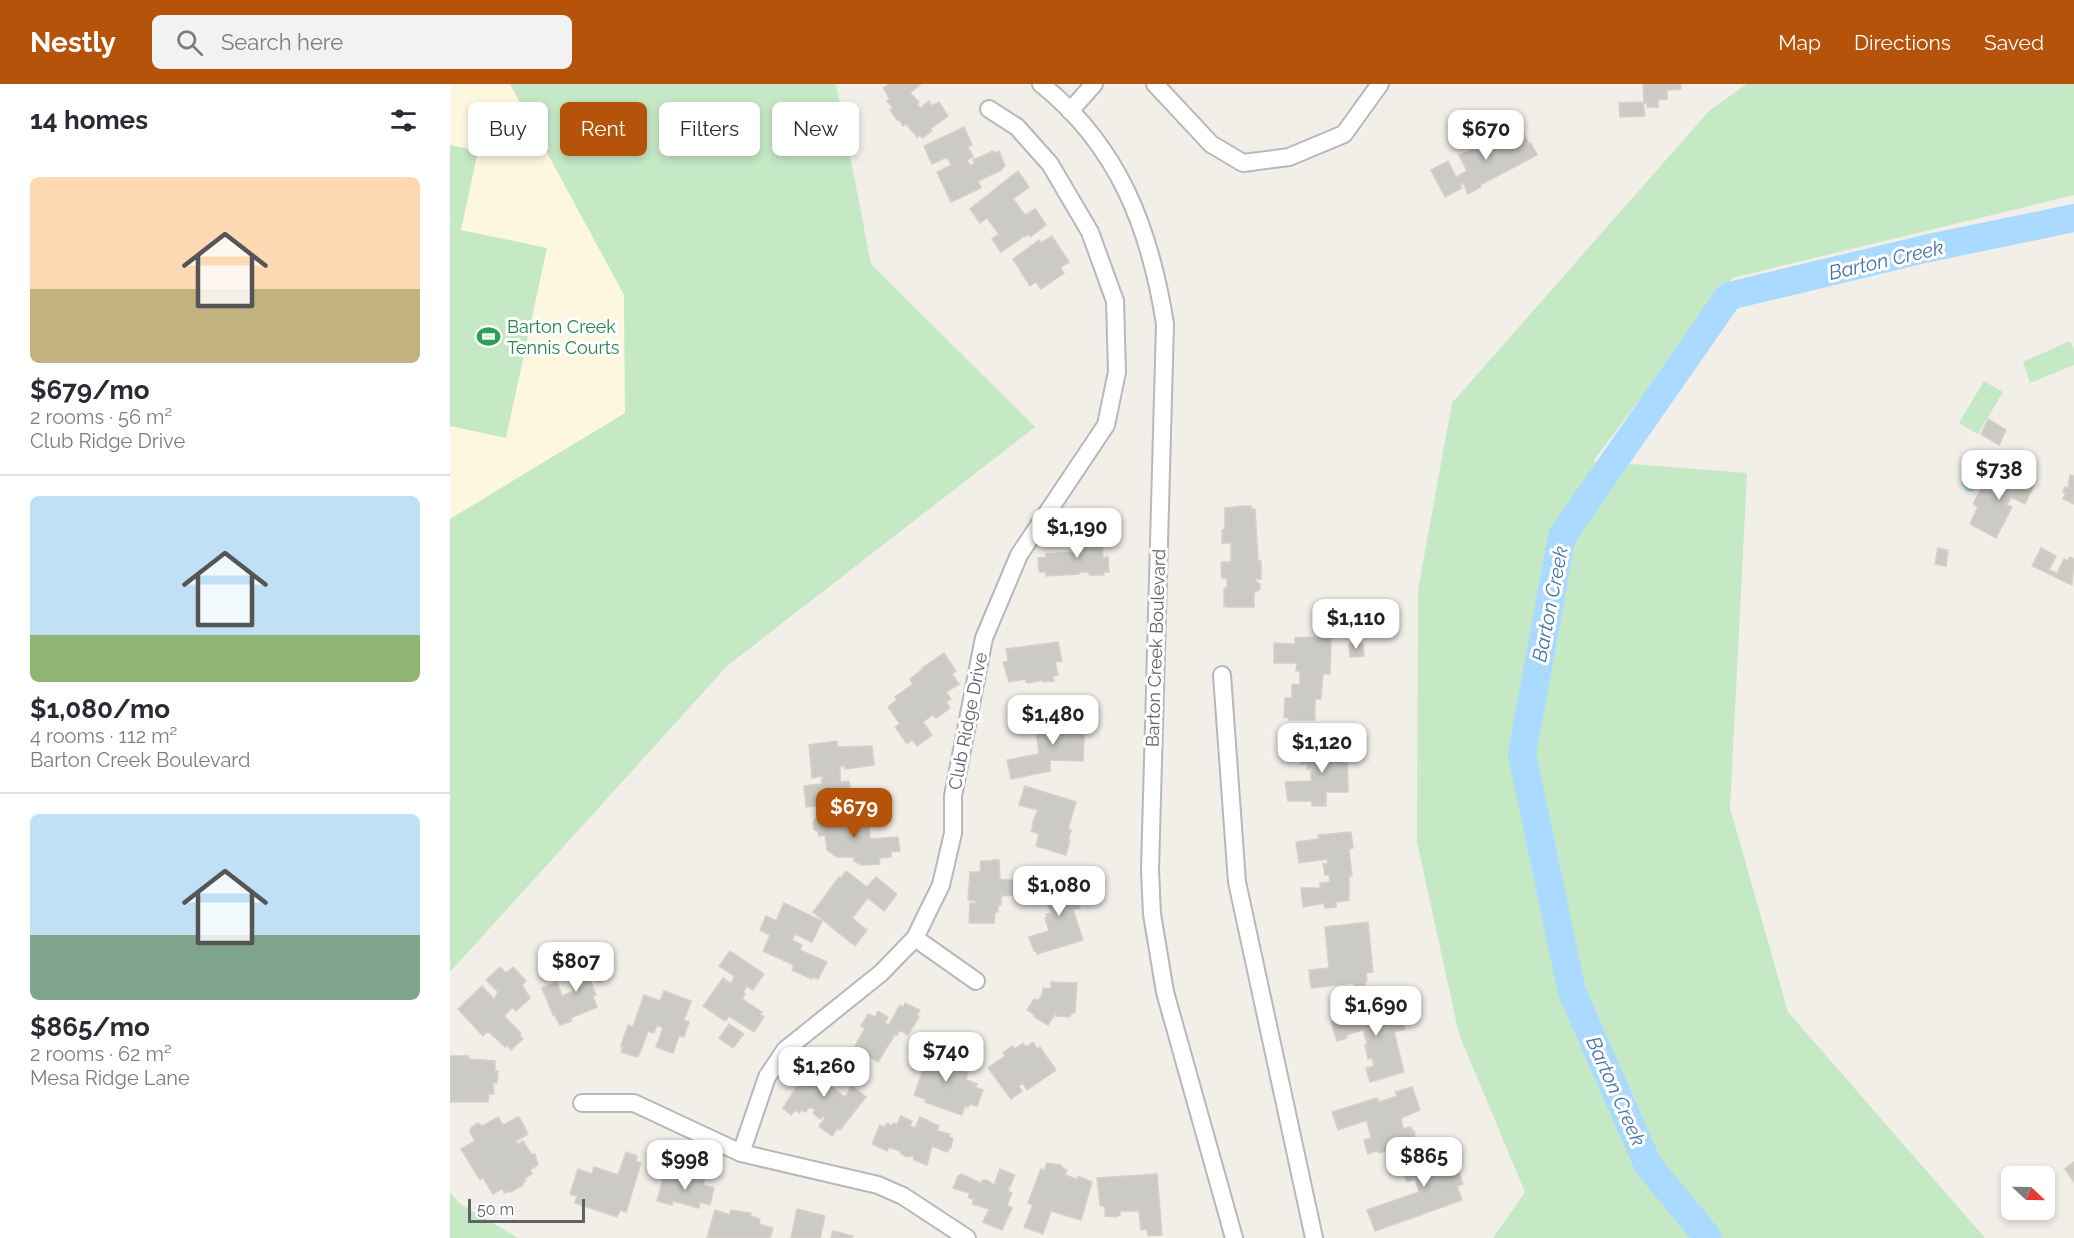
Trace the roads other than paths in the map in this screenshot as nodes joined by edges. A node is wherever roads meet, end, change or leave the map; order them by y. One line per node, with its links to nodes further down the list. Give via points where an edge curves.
1 (1041, 84): 6 (street, Barton Creek Boulevard)
2 (1094, 84): 6 (street)
3 (1155, 84): 4 (street, via 1211,144 1243,164 1289,158 1344,134)
4 (1380, 84)
5 (989, 109): 8 (street, Club Ridge Drive, via 1017,127 1050,164 1090,232 1115,301 1117,372 1106,425 1019,555 984,638 952,796 953,833 941,885)
6 (1070, 111): 14 (street, Barton Creek Boulevard, via 1094,138 1130,195 1153,262 1165,324 1152,914 1165,992)
7 (1222, 675): 12 (street, via 1237,882)
8 (915, 938): 9 (street); 11 (street, Club Ridge Drive, via 881,973 785,1050 767,1077)
9 (976, 981)
10 (582, 1103): 11 (street, via 634,1103)
11 (741, 1153): 13 (street, via 878,1185 903,1196)
12 (1309, 1237)
13 (967, 1238)
14 (1234, 1238)

